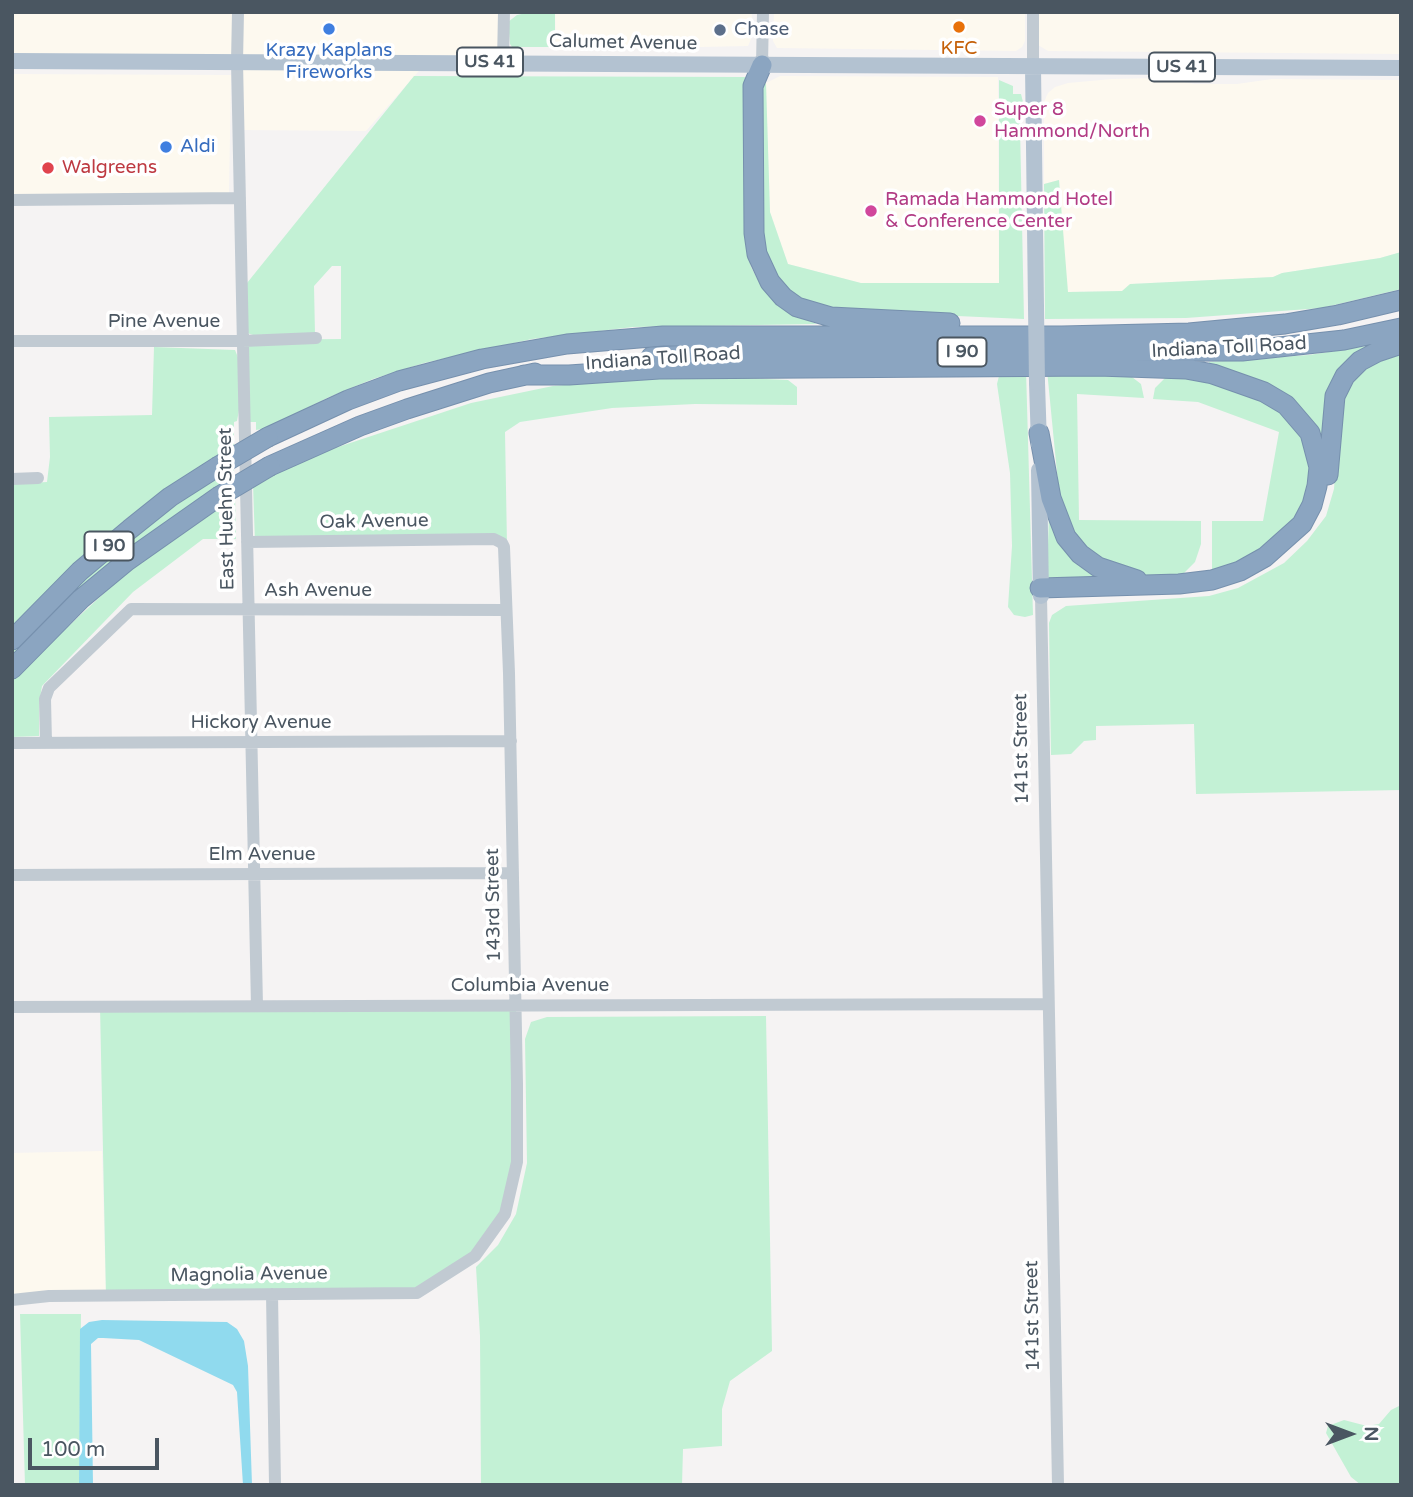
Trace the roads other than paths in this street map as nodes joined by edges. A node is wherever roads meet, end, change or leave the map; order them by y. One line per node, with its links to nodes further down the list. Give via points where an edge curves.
1 (238, 12): 6 (street, East Huehn Street)
2 (504, 12): 7 (street)
3 (763, 12): 8 (street)
4 (1033, 12): 9 (street, 141st Street)
5 (12, 61): 6 (main road, Calumet Avenue / US 41)
6 (237, 62): 7 (main road, Calumet Avenue / US 41); 11 (street, East Huehn Street)
7 (503, 62): 8 (main road, Calumet Avenue / US 41)
8 (762, 65): 9 (main road, Calumet Avenue / US 41); 15 (highway, via 753,86 754,233 762,269 783,297 797,307 831,317 1013,327)
9 (1033, 66): 10 (main road, Calumet Avenue / US 41); 21 (main road, 141st Street, bridge)
10 (1401, 68)
11 (240, 198): 12 (street); 18 (street, East Huehn Street)
12 (12, 200)
13 (1401, 299): 15 (highway, Indiana Toll Road / I 90, via 1338,315 1239,330)
14 (1401, 328): 20 (highway, Indiana Toll Road / I 90, via 1344,340 1242,351 754,352 617,360)
15 (1062, 336): 30 (highway, Indiana Toll Road / I 90, bridge, via 663,336 566,344 398,381 268,437 170,497 80,571)
16 (316, 338): 18 (street, Pine Avenue)
17 (12, 341): 18 (street, Pine Avenue)
18 (243, 341): 24 (street, East Huehn Street)
19 (1401, 344): 27 (highway, via 1360,361 1345,376 1335,396 1325,497 1314,523 1272,566 1217,589 1189,593)
20 (524, 375): 26 (highway, via 659,369 1098,366 1186,369 1241,382 1286,405 1310,433 1319,467 1312,505 1302,524 1265,558 1212,580); 31 (highway, Indiana Toll Road / I 90, bridge, via 407,409 270,466 175,524 118,568)
21 (1039, 433): 26 (highway, via 1057,518 1080,554 1121,576); 27 (main road, 141st Street)
22 (38, 478): 23 (street)
23 (12, 479)
24 (247, 542): 25 (street, Oak Avenue, via 494,539); 28 (street, East Huehn Street)
25 (502, 543): 29 (street, 143rd Street)
26 (1179, 584): 27 (highway)
27 (1041, 592): 39 (street, 141st Street)
28 (248, 610): 29 (street, Ash Avenue); 33 (street, East Huehn Street); 35 (street, Ash Avenue, via 131,609 49,688)
29 (506, 610): 32 (street, 143rd Street)
30 (12, 640)
31 (12, 669)
32 (511, 741): 33 (street, Hickory Avenue); 36 (street, 143rd Street)
33 (251, 742): 35 (street, Hickory Avenue); 37 (street, East Huehn Street)
34 (12, 743): 35 (street, Hickory Avenue)
35 (46, 743)
36 (513, 873): 37 (street, Elm Avenue); 40 (street, 143rd Street)
37 (254, 874): 38 (street, Elm Avenue); 42 (street, East Huehn Street)
38 (12, 875)
39 (1048, 1004): 40 (street, Columbia Avenue); 47 (street, 141st Street)
40 (516, 1005): 42 (street, Columbia Avenue); 43 (street, 143rd Street, via 517,1162 505,1214)
41 (12, 1006): 42 (street, Columbia Avenue)
42 (257, 1006)
43 (475, 1256): 44 (street, Magnolia Avenue, via 417,1293)
44 (272, 1294): 45 (street, Magnolia Avenue); 46 (street)
45 (12, 1300)
46 (275, 1485)
47 (1058, 1485)

